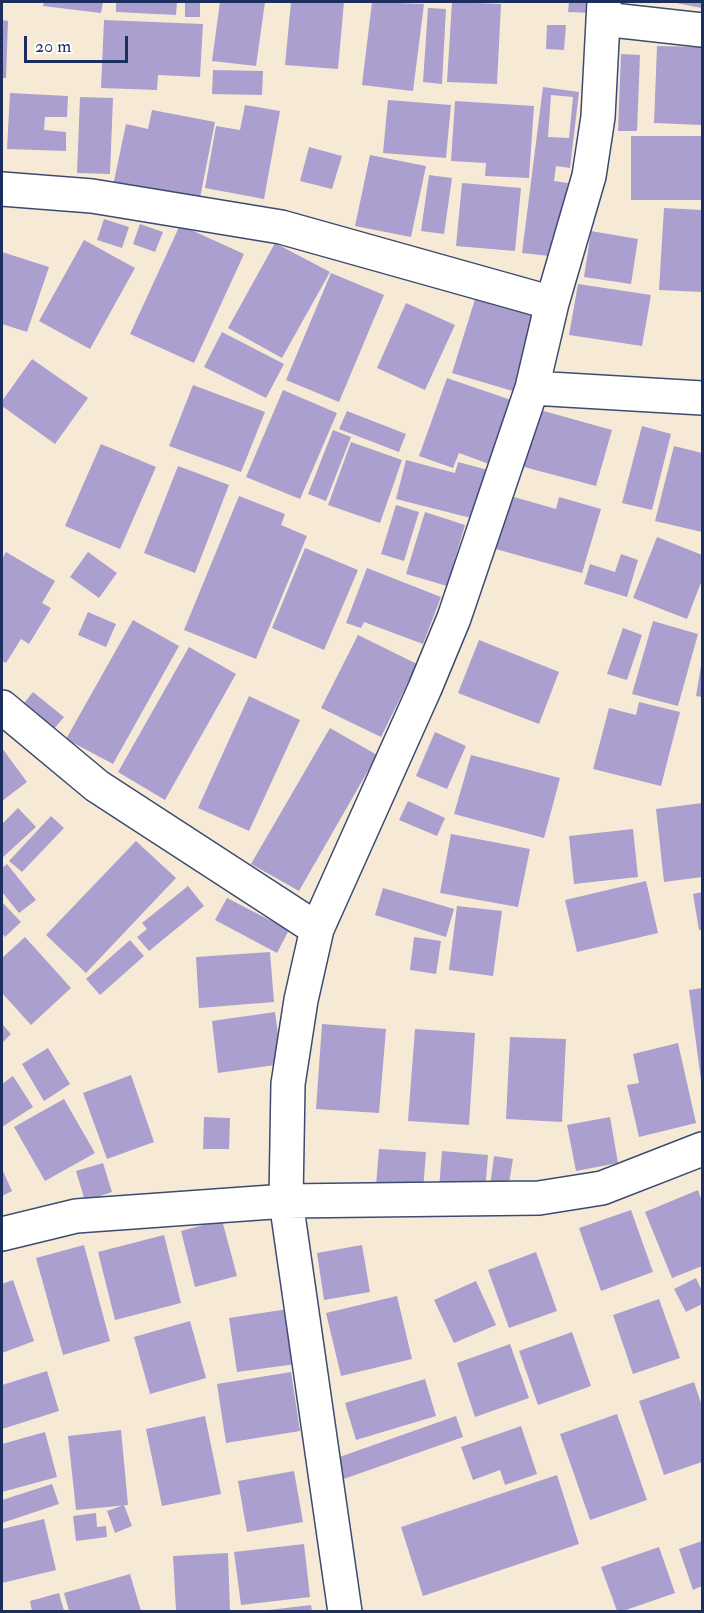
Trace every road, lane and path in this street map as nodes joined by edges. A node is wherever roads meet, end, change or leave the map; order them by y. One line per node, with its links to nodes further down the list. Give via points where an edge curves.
1 (603, 10): 2 (street); 4 (street, via 598,117 589,176)
2 (702, 30)
3 (2, 189): 4 (street, via 92,196 281,227)
4 (552, 303): 5 (street)
5 (532, 388): 6 (street); 8 (street, via 454,618)
6 (702, 398)
7 (2, 706): 8 (street, via 97,786)
8 (317, 929): 10 (street, via 288,1084)
9 (702, 1149): 10 (street, via 602,1188 539,1198)
10 (286, 1201): 11 (street, via 76,1216); 12 (street)
11 (2, 1234)
12 (345, 1611)

